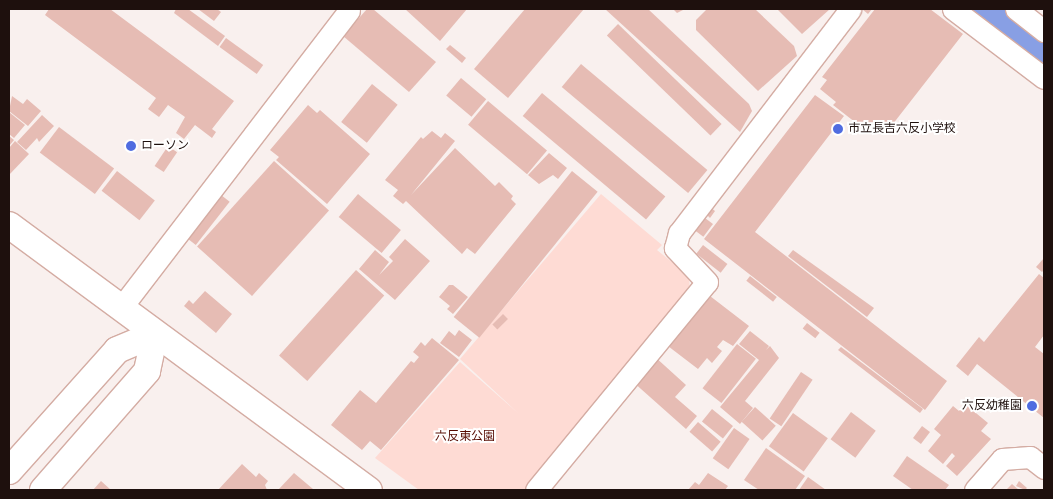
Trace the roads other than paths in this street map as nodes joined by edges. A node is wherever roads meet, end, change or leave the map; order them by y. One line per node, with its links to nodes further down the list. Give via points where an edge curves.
1 (850, 9): 14 (street, via 680,233 675,248 707,282)
2 (954, 9): 6 (street)
3 (1016, 9): 5 (street)
4 (349, 11): 8 (street)
5 (1044, 31)
6 (1044, 78)
7 (9, 225): 8 (street)
8 (120, 309): 9 (street)
9 (155, 334): 11 (street, via 117,350); 12 (street, via 147,371); 13 (street)
10 (1044, 468): 15 (street, via 1030,457 1002,459)
11 (9, 471)
12 (43, 490)
13 (369, 490)
14 (536, 490)
15 (975, 490)

